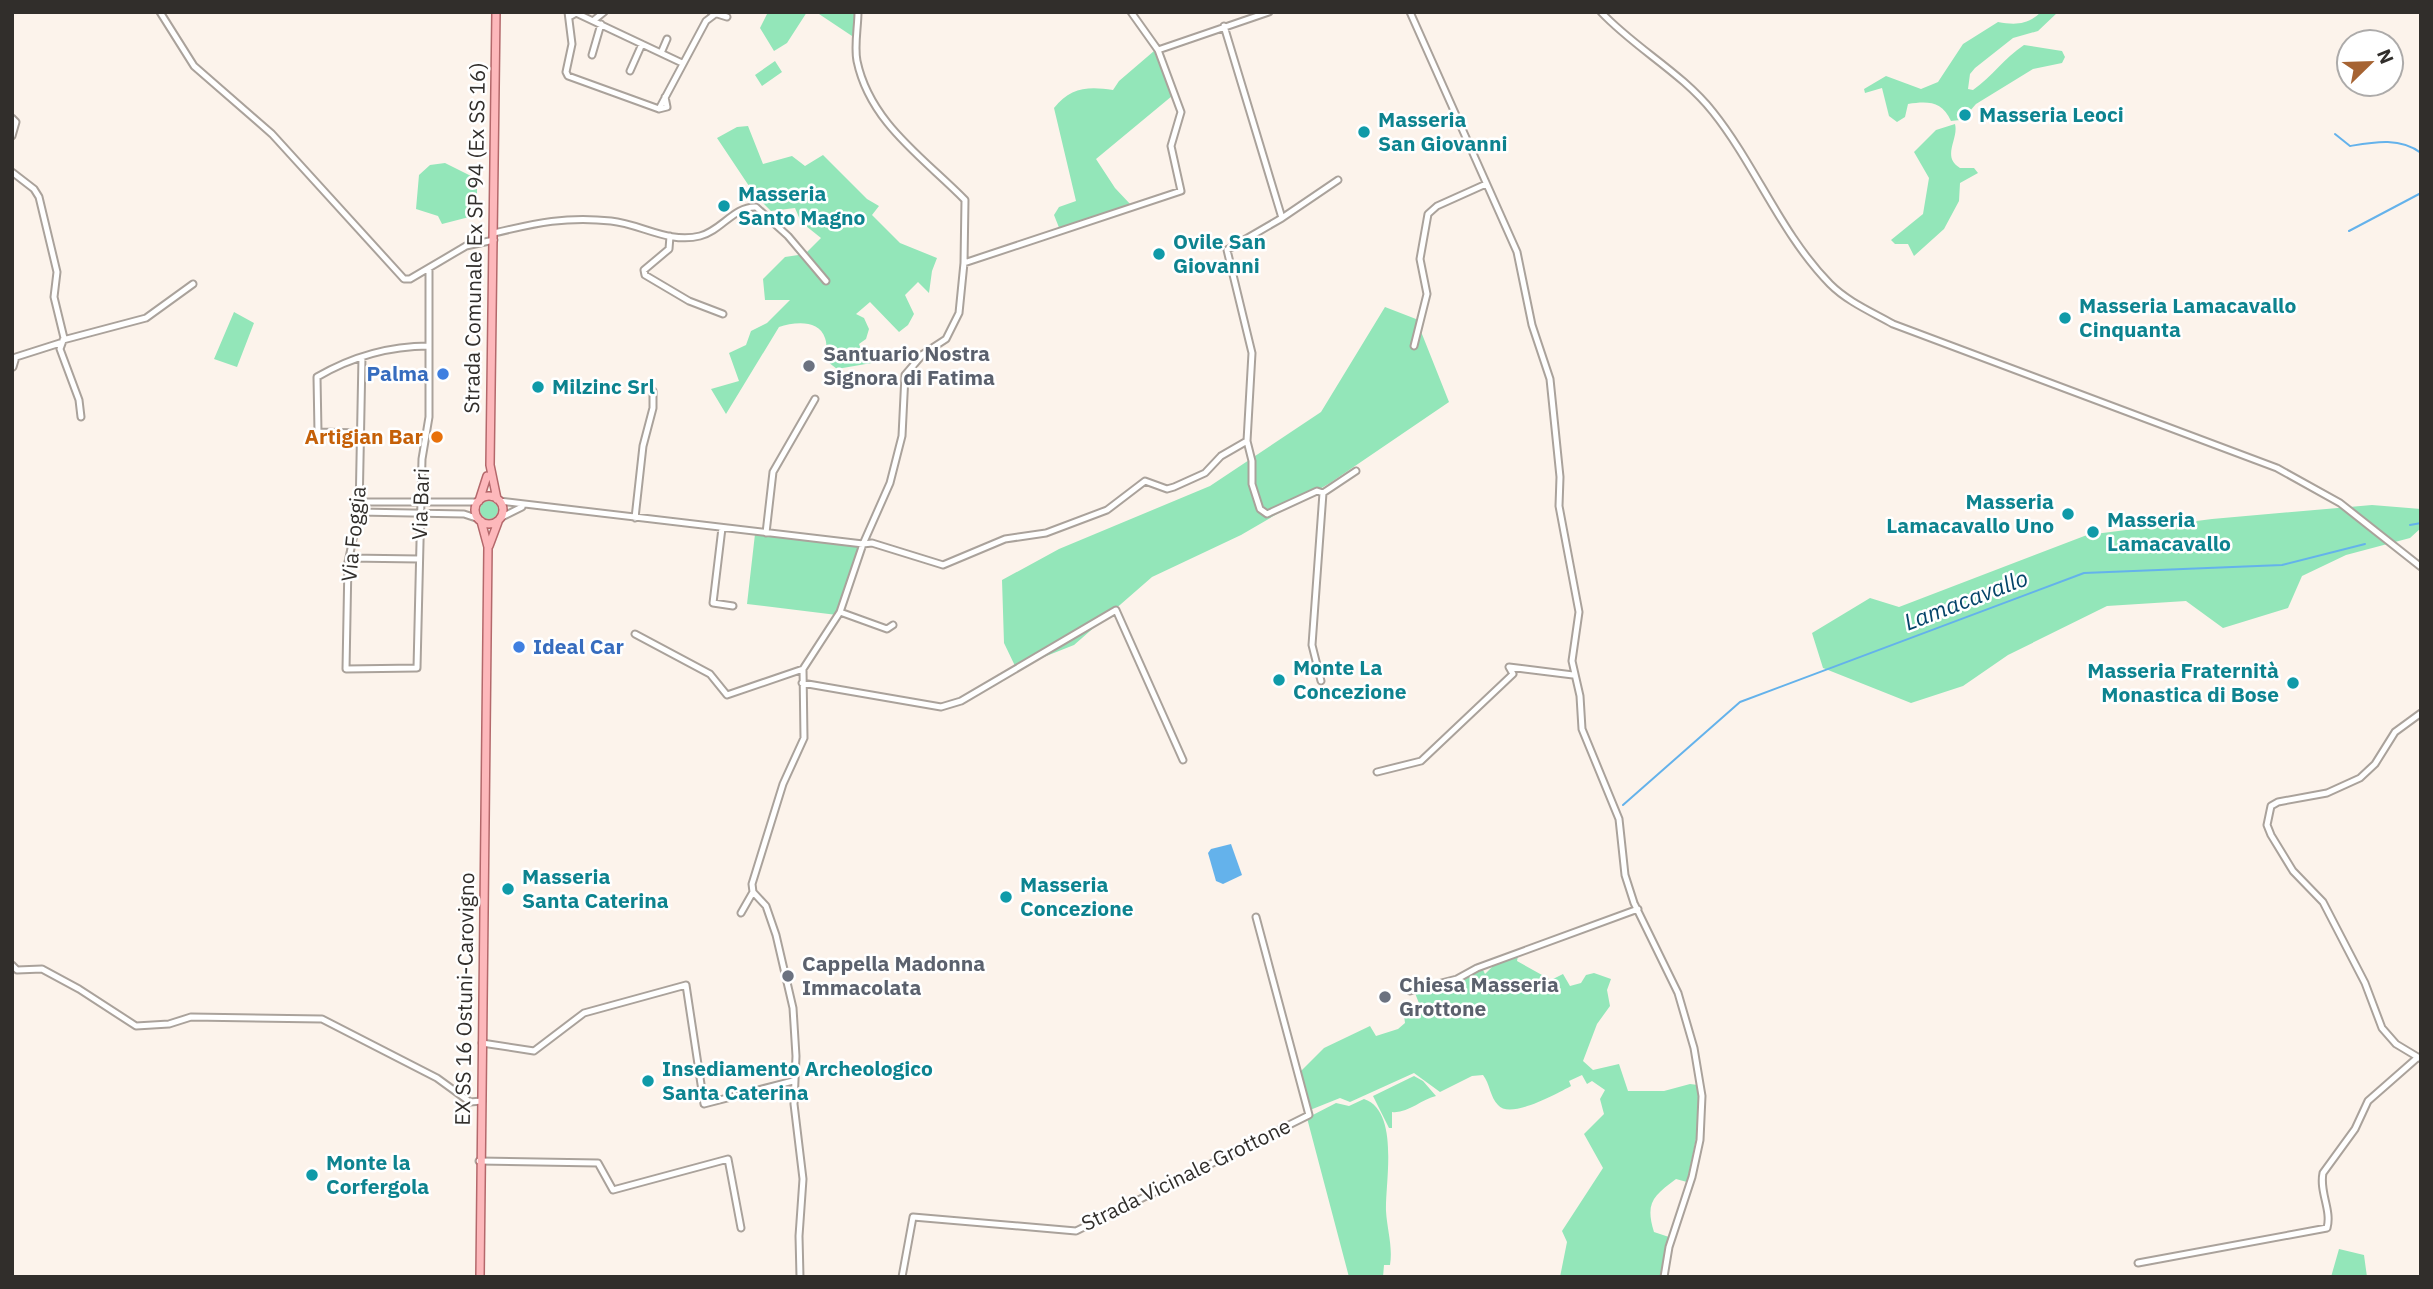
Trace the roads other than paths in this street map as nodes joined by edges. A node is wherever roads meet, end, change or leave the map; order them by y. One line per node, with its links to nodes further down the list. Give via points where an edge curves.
1 (160, 12): 34 (street, via 194,66 272,134 407,280)
2 (495, 12): 31 (main road, Strada Comunale Ex SP 94 (Ex SS 16))
3 (604, 12): 13 (street)
4 (858, 12): 33 (street, via 857,61 881,118 965,200)
5 (1131, 12): 18 (street)
6 (1269, 12): 15 (street)
7 (1410, 12): 29 (street)
8 (1601, 12): 67 (street, via 1674,72 1712,111 1804,253 1856,304 1893,324 2277,468 2340,503)
9 (576, 13): 10 (street); 13 (street)
10 (569, 14): 21 (street, via 568,76 659,109)
11 (713, 14): 12 (street); 21 (street)
12 (727, 17)
13 (594, 20): 14 (street)
14 (601, 24): 17 (street); 20 (street)
15 (1224, 26): 18 (street); 30 (street)
16 (667, 39): 19 (street)
17 (642, 44): 19 (street); 22 (street)
18 (1158, 50): 33 (street, via 1181,112 1171,146 1181,191)
19 (661, 53): 21 (street)
20 (592, 55)
21 (682, 63)
22 (630, 71)
23 (12, 118): 24 (street, via 16,122)
24 (12, 136)
25 (12, 172): 26 (street)
26 (19, 177): 28 (street); 38 (street, via 39,197 57,272 54,298)
27 (1338, 180): 30 (street)
28 (12, 184)
29 (1486, 184): 40 (street, via 1428,214 1420,259 1426,305); 74 (street, via 1517,252 1532,325 1550,379 1559,506 1579,612)
30 (1282, 218): 47 (street, via 1227,250 1252,353)
31 (494, 236): 32 (street, via 535,222 566,219 614,221); 34 (street); 48 (main road, Strada Comunale Ex SP 94 (Ex SS 16))
32 (670, 236): 35 (street, via 713,232 742,210 756,207); 37 (street, via 669,249 644,270 645,275)
33 (964, 263): 63 (street, via 959,313 946,340 923,354 905,375 902,436 890,483)
34 (429, 268): 39 (street, Via Bari)
35 (826, 281)
36 (193, 284): 38 (street, via 146,318)
37 (723, 314)
38 (61, 342): 42 (street, via 16,358); 45 (street)
39 (429, 346): 41 (street, via 394,346); 54 (street, Via Bari, via 429,417)
40 (1414, 346)
41 (362, 357): 46 (street, Via Foggia); 46 (street, via 317,377 318,432)
42 (13, 368)
43 (653, 391): 58 (street)
44 (815, 399): 62 (street, via 773,472)
45 (81, 417)
46 (361, 433): 53 (street, Via Foggia)
47 (1247, 441): 50 (street, via 1252,484 1263,513 1281,510 1317,491); 63 (street, via 1205,472 1174,487 1145,481 1107,510 1046,533 1005,539 947,564 881,544)
48 (490, 465): 51 (main road, Strada Comunale Ex SP 94 (Ex SS 16)); 52 (main road, Strada Comunale Ex SP 94 (Ex SS 16))
49 (1356, 471): 50 (street)
50 (1323, 493): 75 (street, via 1312,645)
51 (498, 500): 52 (main road, via 489,496); 55 (street); 59 (main road, via 502,509)
52 (478, 501): 54 (street); 60 (main road, via 475,511)
53 (359, 502): 54 (street); 56 (street, Via Foggia)
54 (421, 503): 57 (street, Via Bari)
55 (525, 506): 58 (street); 59 (street)
56 (359, 512): 57 (street); 65 (street, Via Foggia)
57 (420, 513): 60 (street, via 464,514); 66 (street, Via Bari)
58 (635, 518): 61 (street)
59 (499, 519): 60 (main road, via 488,524); 64 (main road)
60 (480, 520): 64 (main road)
61 (722, 528): 62 (street); 68 (street, via 713,603)
62 (766, 533): 63 (street)
63 (863, 544): 69 (street)
64 (488, 547): 86 (main road, EX SS 16 Ostuni-Carovigno)
65 (349, 558): 66 (street); 72 (street, Via Foggia)
66 (419, 559): 72 (street, Via Bari, via 418,668)
67 (2421, 567)
68 (733, 606)
69 (840, 612): 70 (street, via 887,629); 73 (street)
70 (893, 625)
71 (635, 634): 73 (street, via 710,674 727,695)
72 (346, 669)
73 (803, 669): 76 (street)
74 (1573, 675): 79 (street, via 1509,667 1513,674 1421,761); 81 (street, via 1582,729 1619,819 1625,875)
75 (1321, 681)
76 (802, 684): 78 (street, via 941,707 961,701 1116,610); 80 (street, via 804,738 783,784)
77 (2421, 713): 87 (street, via 2395,732 2360,778 2327,793 2278,802 2271,806 2267,825 2288,865 2323,902 2365,983 2382,1028 2396,1044)
78 (1183, 760)
79 (1377, 772)
80 (753, 892): 82 (street); 88 (street, via 766,906 786,974 793,1008)
81 (1637, 909): 85 (street, via 1457,979); 96 (street, via 1678,993 1702,1097 1700,1140)
82 (741, 913)
83 (1256, 917): 95 (street, Strada Vicinale Grottone, via 1309,1115 1076,1231 914,1217)
84 (12, 965): 89 (street, via 17,970 42,969 136,1026 191,1017 322,1019 437,1078 470,1102)
85 (1410, 990)
86 (482, 1043): 88 (street, via 534,1051 584,1013 686,985 704,1104); 89 (main road, EX SS 16 Ostuni-Carovigno)
87 (2419, 1058): 92 (street, via 2368,1101 2355,1129 2323,1173 2327,1228)
88 (793, 1081): 94 (street, via 803,1179)
89 (482, 1101): 90 (main road, EX SS 16 Ostuni-Carovigno)
90 (479, 1161): 91 (street, via 598,1163 614,1189 727,1159); 93 (main road, EX SS 16 Ostuni-Carovigno)
91 (741, 1228)
92 (2138, 1263)
93 (480, 1277)
94 (800, 1277)
95 (902, 1277)
96 (1664, 1277)

